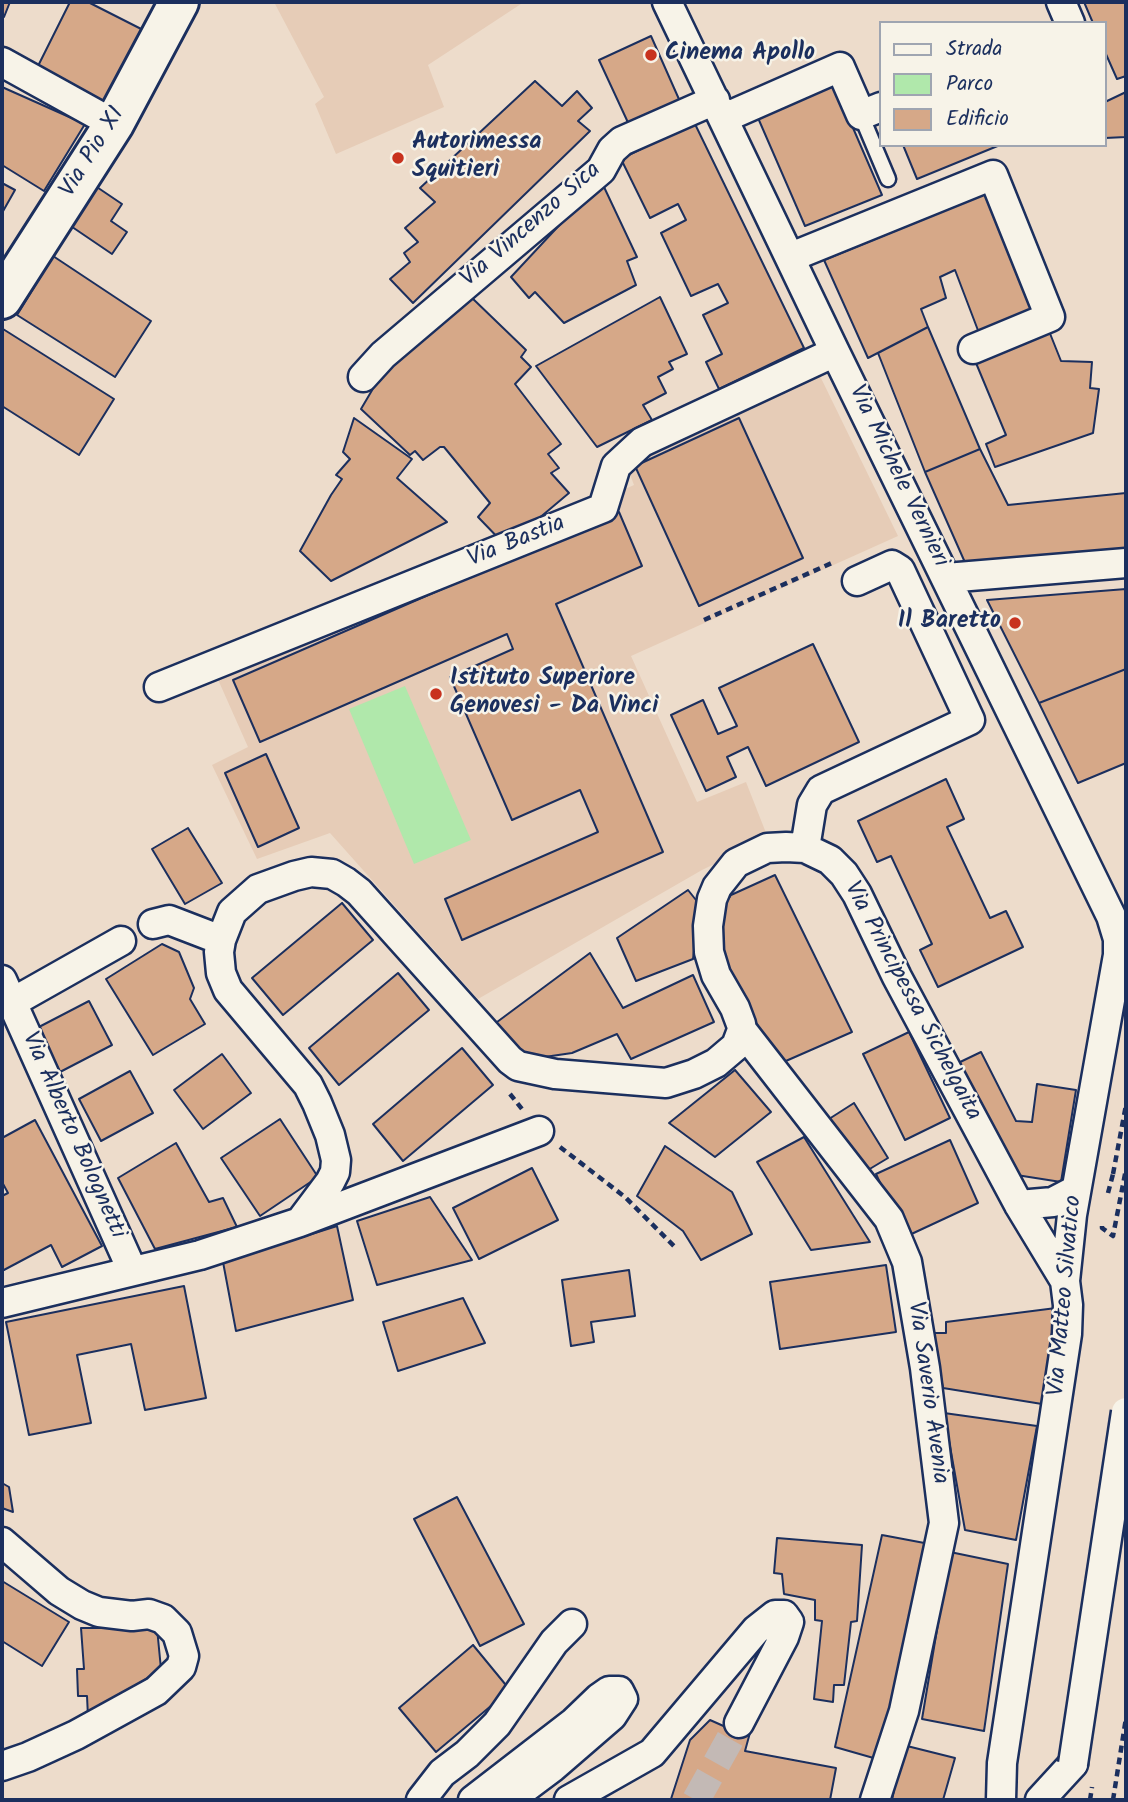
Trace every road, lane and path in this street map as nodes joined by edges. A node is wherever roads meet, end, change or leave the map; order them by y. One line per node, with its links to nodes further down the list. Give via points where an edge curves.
1 (179, 2): 8 (street, Via Pio XI)
2 (667, 2): 6 (street, Via Michele Vernieri)
3 (1060, 2): 4 (street)
4 (1069, 21)
5 (2, 62): 8 (street)
6 (719, 109): 7 (street, Via Vincenzo Sica, via 840,67); 10 (street, Via Michele Vernieri); 14 (street, Via Vincenzo Sica, via 622,141 601,170)
7 (871, 111): 9 (lane)
8 (114, 124): 11 (street, Via Pio XI)
9 (888, 179)
10 (791, 257): 12 (street, via 993,175 1049,317); 13 (street, Via Michele Vernieri)
11 (2, 299)
12 (973, 349)
13 (835, 352): 17 (street, Via Michele Vernieri); 19 (street, Via Bastia, via 642,442 616,466 603,508)
14 (363, 377)
15 (1126, 564): 17 (street)
16 (849, 570): 18 (path); 20 (street, via 892,565 900,570 970,720 821,790 812,805)
17 (947, 578): 24 (street, Via Michele Vernieri, via 1111,916)
18 (704, 620)
19 (159, 687)
20 (805, 848): 26 (street, Via Principessa Sichelgaita, via 767,848 752,854 724,876 712,899 708,926 712,965); 34 (street, Via Principessa Sichelgaita, via 830,860 857,894)
21 (153, 924): 22 (street, via 169,920)
22 (220, 940): 27 (street, via 232,912 258,889 311,872 332,874 359,892); 36 (street, via 219,962 228,990 308,1085 333,1146 335,1172)
23 (121, 941): 25 (street, Via Alberto Bolognetti)
24 (1118, 954): 32 (street, Via Matteo Silvatico)
25 (7, 991): 38 (street, Via Alberto Bolognetti)
26 (742, 1030): 27 (street, via 725,1057 666,1083 555,1074); 53 (street, Via Saverio Avenia, via 889,1219 907,1262 944,1523 904,1711)
27 (510, 1060): 29 (path, via 497,1077)
28 (1126, 1104): 31 (path)
29 (539, 1131): 36 (street); 37 (path, via 625,1197)
30 (1126, 1169): 35 (path, via 1112,1236 1102,1228)
31 (1113, 1174): 32 (path); 33 (path)
32 (1078, 1180): 34 (street, via 1053,1202); 39 (street, Via Matteo Silvatico)
33 (1106, 1204)
34 (1019, 1205): 39 (street, Via Principessa Sichelgaita)
35 (1104, 1216)
36 (300, 1222): 38 (street, via 200,1255)
37 (677, 1249)
38 (132, 1270): 40 (street)
39 (1065, 1280): 46 (street, Via Matteo Silvatico, via 1068,1334)
40 (2, 1303)
41 (1126, 1412): 47 (street, bridge)
42 (2, 1542): 48 (street, via 82,1605 99,1612 163,1619 177,1633 184,1656 181,1667 156,1691 96,1725)
43 (572, 1624): 49 (street, via 554,1642 497,1724 442,1773)
44 (1126, 1718): 58 (path)
45 (739, 1723): 52 (street, via 784,1636 789,1622 784,1615 775,1615 756,1630 652,1753)
46 (1002, 1763): 54 (street, Via Matteo Silvatico); 55 (street, Via Matteo Silvatico)
47 (1073, 1764): 56 (street); 57 (street)
48 (2, 1766)
49 (421, 1800)
50 (473, 1800): 51 (street, via 599,1698 619,1691 623,1699 612,1716)
51 (509, 1800)
52 (569, 1800)
53 (875, 1800)
54 (987, 1800)
55 (1001, 1800)
56 (1040, 1800)
57 (1069, 1800)
58 (1113, 1800)

